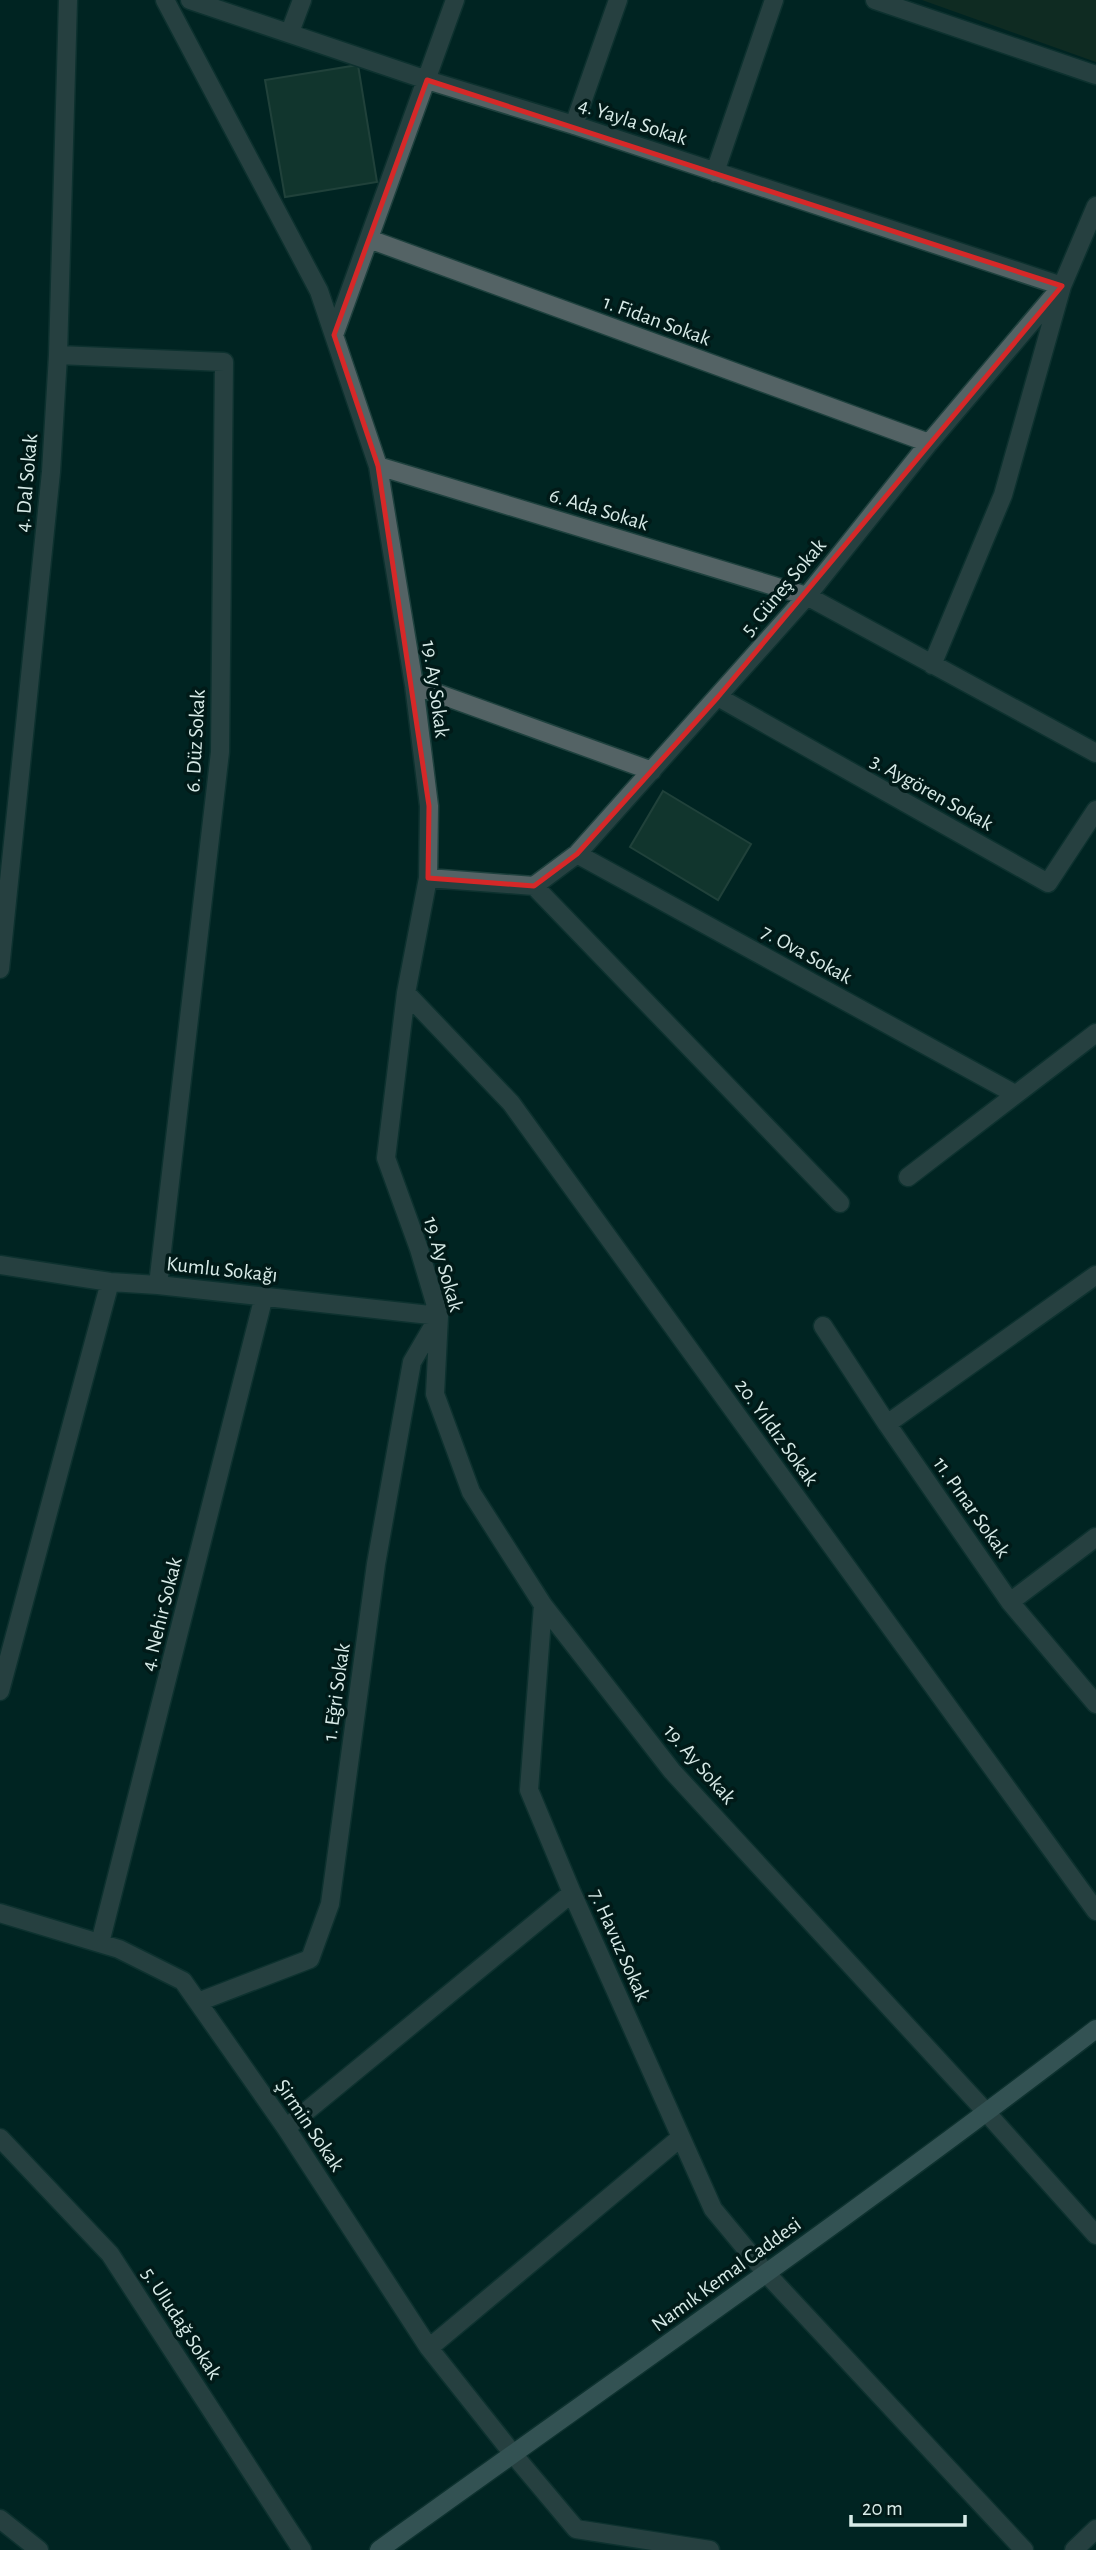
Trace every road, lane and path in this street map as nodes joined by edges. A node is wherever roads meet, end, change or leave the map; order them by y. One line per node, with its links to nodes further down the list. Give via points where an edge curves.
1 (68, 0): 18 (street, 4. Dal Sokak)
2 (165, 0): 17 (street, 19. Ay Sokak, via 319,291)
3 (190, 0): 9 (street, 4. Yayla Sokak)
4 (302, 0): 9 (street)
5 (455, 0): 11 (street)
6 (618, 0): 12 (street)
7 (774, 0): 13 (street)
8 (875, 0): 10 (street)
9 (290, 32): 11 (street, 4. Yayla Sokak)
10 (1096, 75)
11 (427, 80): 12 (street, 4. Yayla Sokak); 15 (street)
12 (574, 125): 13 (street, 4. Yayla Sokak)
13 (715, 172): 16 (street, 4. Yayla Sokak)
14 (1096, 206): 16 (street, 5. Güneş Sokak)
15 (369, 239): 17 (street); 19 (street, 1. Fidan Sokak)
16 (1062, 286): 19 (street, 5. Güneş Sokak); 22 (street, via 1003,495)
17 (334, 335): 20 (street, 19. Ay Sokak)
18 (58, 355): 31 (street, 4. Dal Sokak, via 51,472); 40 (street, 6. Düz Sokak, via 224,362 220,751)
19 (929, 443): 21 (street, 5. Güneş Sokak)
20 (378, 466): 21 (street, 6. Ada Sokak); 23 (street, 19. Ay Sokak)
21 (807, 596): 22 (street, 6. Ada Sokak); 24 (street, 5. Güneş Sokak)
22 (932, 665): 25 (street, 6. Ada Sokak)
23 (414, 685): 26 (street); 29 (street, 19. Ay Sokak, via 429,806)
24 (718, 697): 26 (street, 5. Güneş Sokak); 27 (street, 3. Aygören Sokak, via 1048,883)
25 (1096, 753)
26 (652, 771): 28 (street, 5. Güneş Sokak)
27 (1096, 810)
28 (577, 854): 30 (street, 5. Güneş Sokak); 34 (street, 7. Ova Sokak)
29 (428, 878): 30 (street); 32 (street, 19. Ay Sokak)
30 (534, 886): 36 (street)
31 (0, 969)
32 (406, 993): 42 (street, 19. Ay Sokak, via 386,1158); 51 (street, 20. Yıldız Sokak, via 511,1103)
33 (1096, 1033): 34 (street)
34 (1015, 1094): 35 (street)
35 (908, 1177)
36 (840, 1203)
37 (0, 1265): 39 (street, Kumlu Sokağı)
38 (1096, 1275): 44 (street)
39 (110, 1282): 40 (street, Kumlu Sokağı); 48 (street)
40 (158, 1285): 41 (street, Kumlu Sokağı)
41 (264, 1296): 42 (street, Kumlu Sokağı); 53 (street, 4. Nehir Sokak)
42 (439, 1316): 47 (street, 19. Ay Sokak, via 435,1394 471,1492); 54 (street, 1. Eğri Sokak, via 412,1362 376,1564 330,1904 310,1959)
43 (823, 1326): 44 (street, 11. Pınar Sokak)
44 (887, 1424): 46 (street, 11. Pınar Sokak)
45 (1096, 1537): 46 (street)
46 (1010, 1602): 49 (street, 11. Pınar Sokak)
47 (543, 1605): 50 (street, 7. Havuz Sokak, via 530,1790); 56 (street, 19. Ay Sokak, via 673,1771)
48 (0, 1691)
49 (1096, 1704)
50 (572, 1893): 57 (street); 59 (street, 7. Havuz Sokak)
51 (1096, 1911)
52 (0, 1913): 53 (street, Şirmin Sokak)
53 (100, 1943): 54 (street, Şirmin Sokak, via 183,1981)
54 (198, 2002): 57 (street, Şirmin Sokak)
55 (1096, 2029): 56 (street, Namık Kemal Caddesi)
56 (987, 2113): 60 (street, 19. Ay Sokak); 61 (street, Namık Kemal Caddesi)
57 (286, 2128): 62 (street, Şirmin Sokak)
58 (0, 2138): 68 (street, 5. Uludağ Sokak, via 110,2254)
59 (680, 2138): 61 (street, 7. Havuz Sokak, via 713,2209); 62 (street)
60 (1096, 2235)
61 (766, 2273): 63 (street, Namık Kemal Caddesi); 71 (street, 7. Havuz Sokak)
62 (429, 2348): 63 (street, Şirmin Sokak)
63 (513, 2454): 66 (street, Şirmin Sokak, via 576,2529); 69 (street, Namık Kemal Caddesi)
64 (0, 2519): 67 (street)
65 (1096, 2529): 72 (street)
66 (662, 2547): 70 (street, Şirmin Sokak)
67 (39, 2550)
68 (302, 2550)
69 (379, 2550)
70 (710, 2550)
71 (1024, 2550)
72 (1074, 2550)

